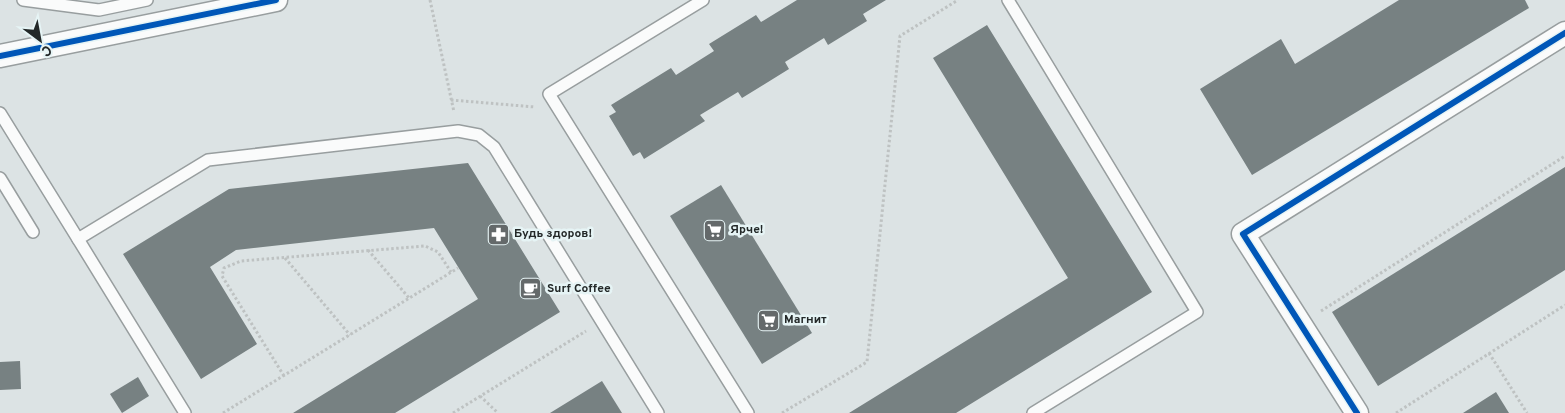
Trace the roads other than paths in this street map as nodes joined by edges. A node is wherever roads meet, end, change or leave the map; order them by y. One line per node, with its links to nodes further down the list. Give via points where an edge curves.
1 (23, 0): 2 (lane, via 99,10)
2 (148, 0)
3 (276, 0): 7 (street)
4 (703, 0): 14 (lane, via 549,94)
5 (1008, 0): 15 (lane, via 1197,312)
6 (1565, 34): 16 (street, via 1242,234)
7 (0, 56)
8 (0, 113): 11 (lane)
9 (0, 178): 10 (lane)
10 (33, 232)
11 (78, 239): 12 (lane); 13 (lane, via 208,160 458,131 479,135 494,147)
12 (185, 413)
13 (658, 413)
14 (748, 413)
15 (1033, 413)
16 (1357, 413)

